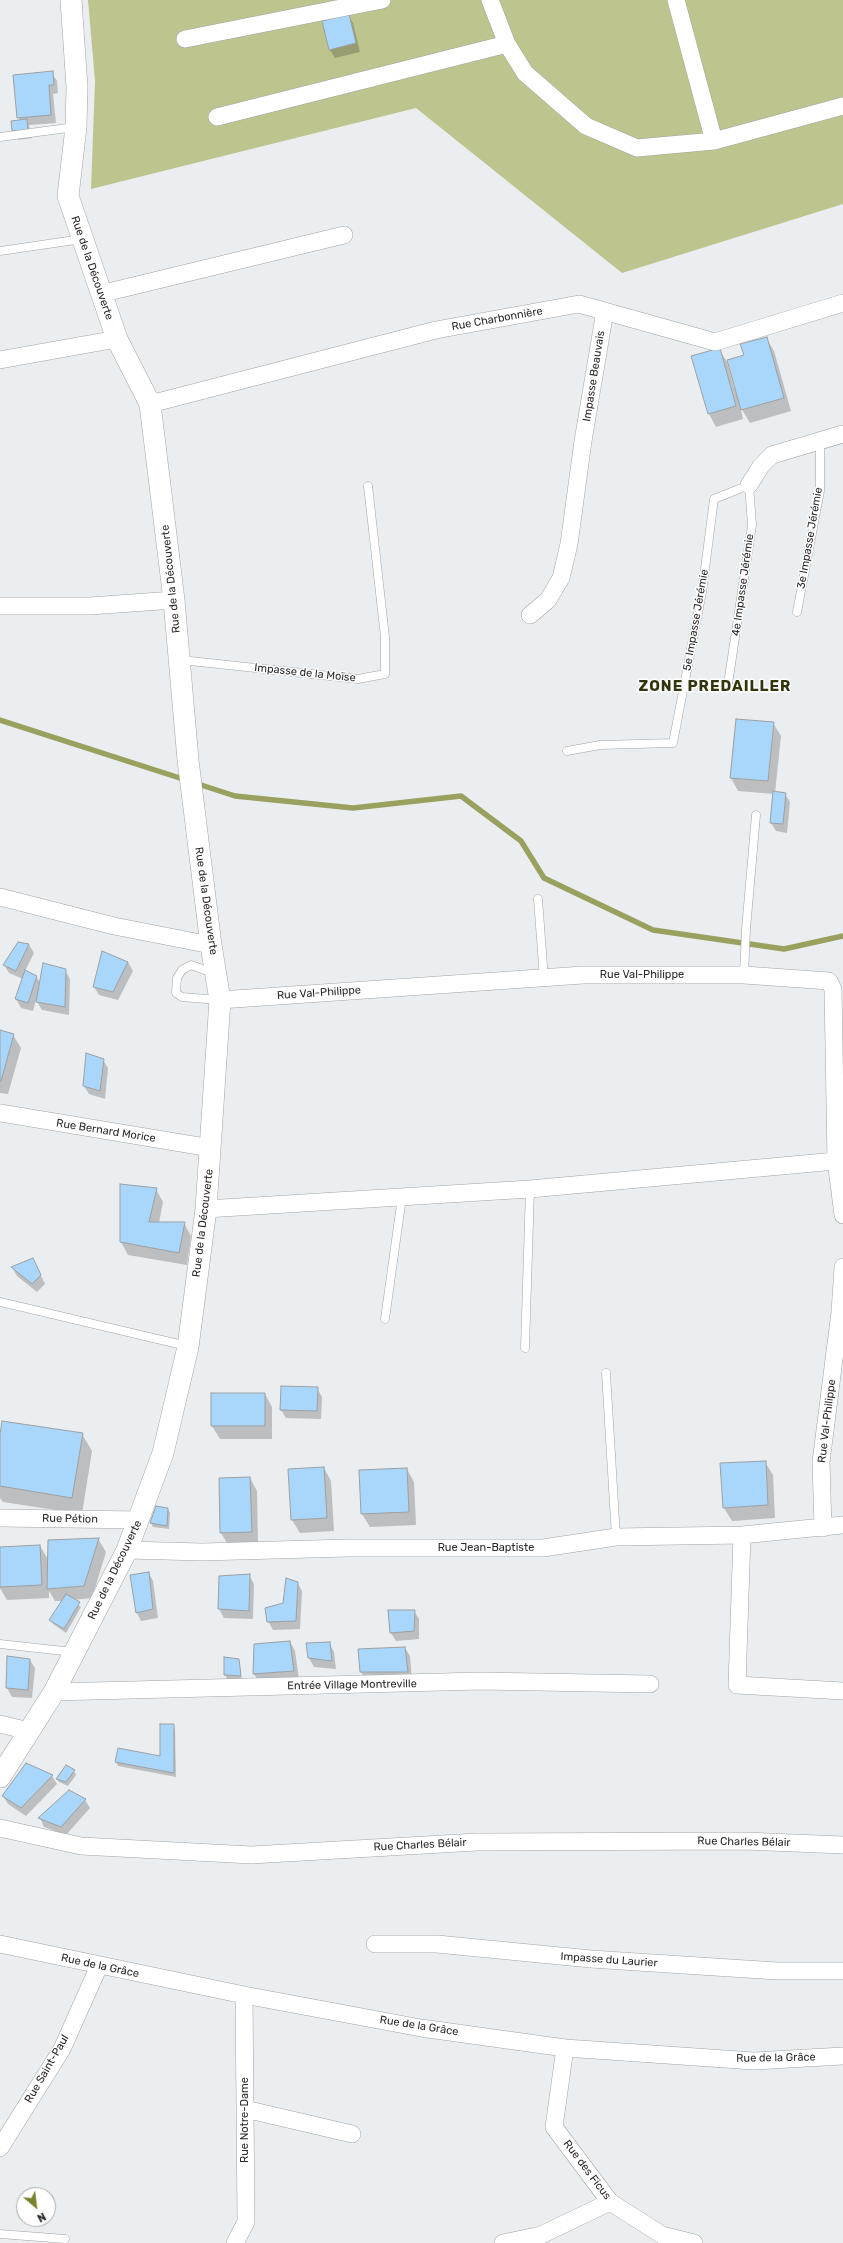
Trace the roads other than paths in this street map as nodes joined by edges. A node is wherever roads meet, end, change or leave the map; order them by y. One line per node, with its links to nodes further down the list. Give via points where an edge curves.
1 (71, 0): 9 (street, Rue de la Découverte, via 78,87)
2 (382, 0): 5 (street)
3 (490, 0): 6 (street)
4 (676, 0): 11 (street)
5 (186, 39)
6 (507, 44): 8 (street); 11 (street, via 525,73 586,126 637,148)
7 (843, 106): 11 (street)
8 (217, 117)
9 (76, 127): 10 (lane); 13 (street, Rue de la Découverte, via 68,196)
10 (0, 137)
11 (714, 141)
12 (344, 235): 15 (street)
13 (82, 239): 14 (lane); 15 (street, Rue de la Découverte)
14 (0, 251)
15 (100, 294): 18 (street, Rue de la Découverte)
16 (843, 303): 17 (street, Rue Charbonnière, via 715,342)
17 (605, 312): 20 (street, Rue Charbonnière, via 579,304 436,330); 28 (street, Impasse Beauvais, via 569,544 561,578 548,600)
18 (117, 339): 19 (street); 20 (street, Rue de la Découverte)
19 (0, 360)
20 (150, 404): 25 (street, Rue de la Découverte)
21 (843, 434): 22 (street)
22 (820, 440): 23 (street, via 772,455 761,466); 27 (lane, 3e Impasse Jérémie, via 820,491)
23 (749, 485): 30 (lane, 4e Impasse Jérémie, via 752,525); 31 (lane, 5e Impasse Jérémie, via 726,492 714,499 702,592 673,743 600,745)
24 (368, 486): 29 (lane, Impasse de la Moïse, via 385,637 384,674 358,679)
25 (174, 600): 26 (street, via 90,606); 29 (street, Rue de la Découverte)
26 (0, 606)
27 (797, 612)
28 (530, 615)
29 (180, 660): 35 (street, Rue de la Découverte, via 188,760)
30 (728, 684)
31 (567, 751)
32 (756, 815): 37 (lane)
33 (0, 897): 35 (street, via 114,926)
34 (538, 899): 38 (lane)
35 (211, 945): 36 (street, Rue de la Découverte)
36 (216, 974): 39 (street, Rue de la Découverte); 39 (lane, via 191,965 182,970 177,978 176,993 182,997)
37 (744, 975): 38 (street, Rue Val-Philippe, via 583,975); 42 (street, Rue Val-Philippe, via 829,982 833,989)
38 (544, 979): 39 (street, Rue Val-Philippe)
39 (220, 1000): 41 (street, Rue de la Découverte)
40 (0, 1113): 41 (street, Rue Bernard Morice)
41 (211, 1148): 45 (street, Rue de la Découverte)
42 (836, 1161): 43 (street); 46 (street, Rue Val-Philippe)
43 (530, 1189): 44 (street); 52 (lane)
44 (402, 1197): 45 (street); 50 (lane)
45 (206, 1209): 51 (street, Rue de la Découverte)
46 (843, 1215)
47 (843, 1267): 49 (street, Rue Val-Philippe)
48 (0, 1302): 51 (lane)
49 (842, 1312): 57 (street, Rue Val-Philippe, via 821,1462)
50 (385, 1319)
51 (188, 1347): 55 (street, Rue de la Découverte, via 163,1453)
52 (525, 1348)
53 (606, 1373): 59 (lane)
54 (0, 1518): 55 (street, Rue Pétion)
55 (140, 1520): 60 (street, Rue de la Découverte)
56 (843, 1525): 57 (street, Rue Jean-Baptiste)
57 (823, 1528): 58 (street, Rue Jean-Baptiste)
58 (742, 1535): 59 (street, Rue Jean-Baptiste); 64 (street, via 737,1685)
59 (616, 1536): 60 (street, Rue Jean-Baptiste, via 543,1548 348,1548 202,1552)
60 (127, 1550): 62 (street, Rue de la Découverte)
61 (0, 1644): 62 (lane)
62 (74, 1652): 65 (street, Rue de la Découverte)
63 (650, 1684): 65 (street, Entrée Village Montreville, via 481,1681)
64 (843, 1691)
65 (54, 1692): 67 (street, Rue de la Découverte)
66 (0, 1724): 67 (street)
67 (29, 1731): 68 (street, Rue de la Découverte)
68 (0, 1777)
69 (0, 1828): 70 (street, Rue Charles Bélair, via 81,1846 251,1855 477,1842 744,1841)
70 (843, 1845)
71 (0, 1944): 73 (street, Rue de la Grâce)
72 (375, 1944): 74 (street, Impasse du Laurier, via 437,1944 591,1959 776,1971)
73 (99, 1966): 75 (street, Rue de la Grâce); 80 (street, Rue Saint-Paul, via 62,2049)
74 (843, 1971)
75 (244, 1995): 76 (street, Rue de la Grâce, via 421,2028); 78 (street, Rue Notre-Dame)
76 (565, 2048): 77 (street, Rue de la Grâce, via 754,2061); 81 (street, Rue des Ficus, via 554,2127)
77 (843, 2056)
78 (245, 2109): 79 (street); 84 (street, Rue Notre-Dame, via 246,2222)
79 (352, 2134)
80 (0, 2148)
81 (610, 2202): 85 (street, via 541,2235); 86 (street, Rue des Ficus, via 662,2235)
82 (0, 2234): 83 (lane)
83 (65, 2239)
84 (235, 2243)
85 (503, 2243)
86 (694, 2243)

